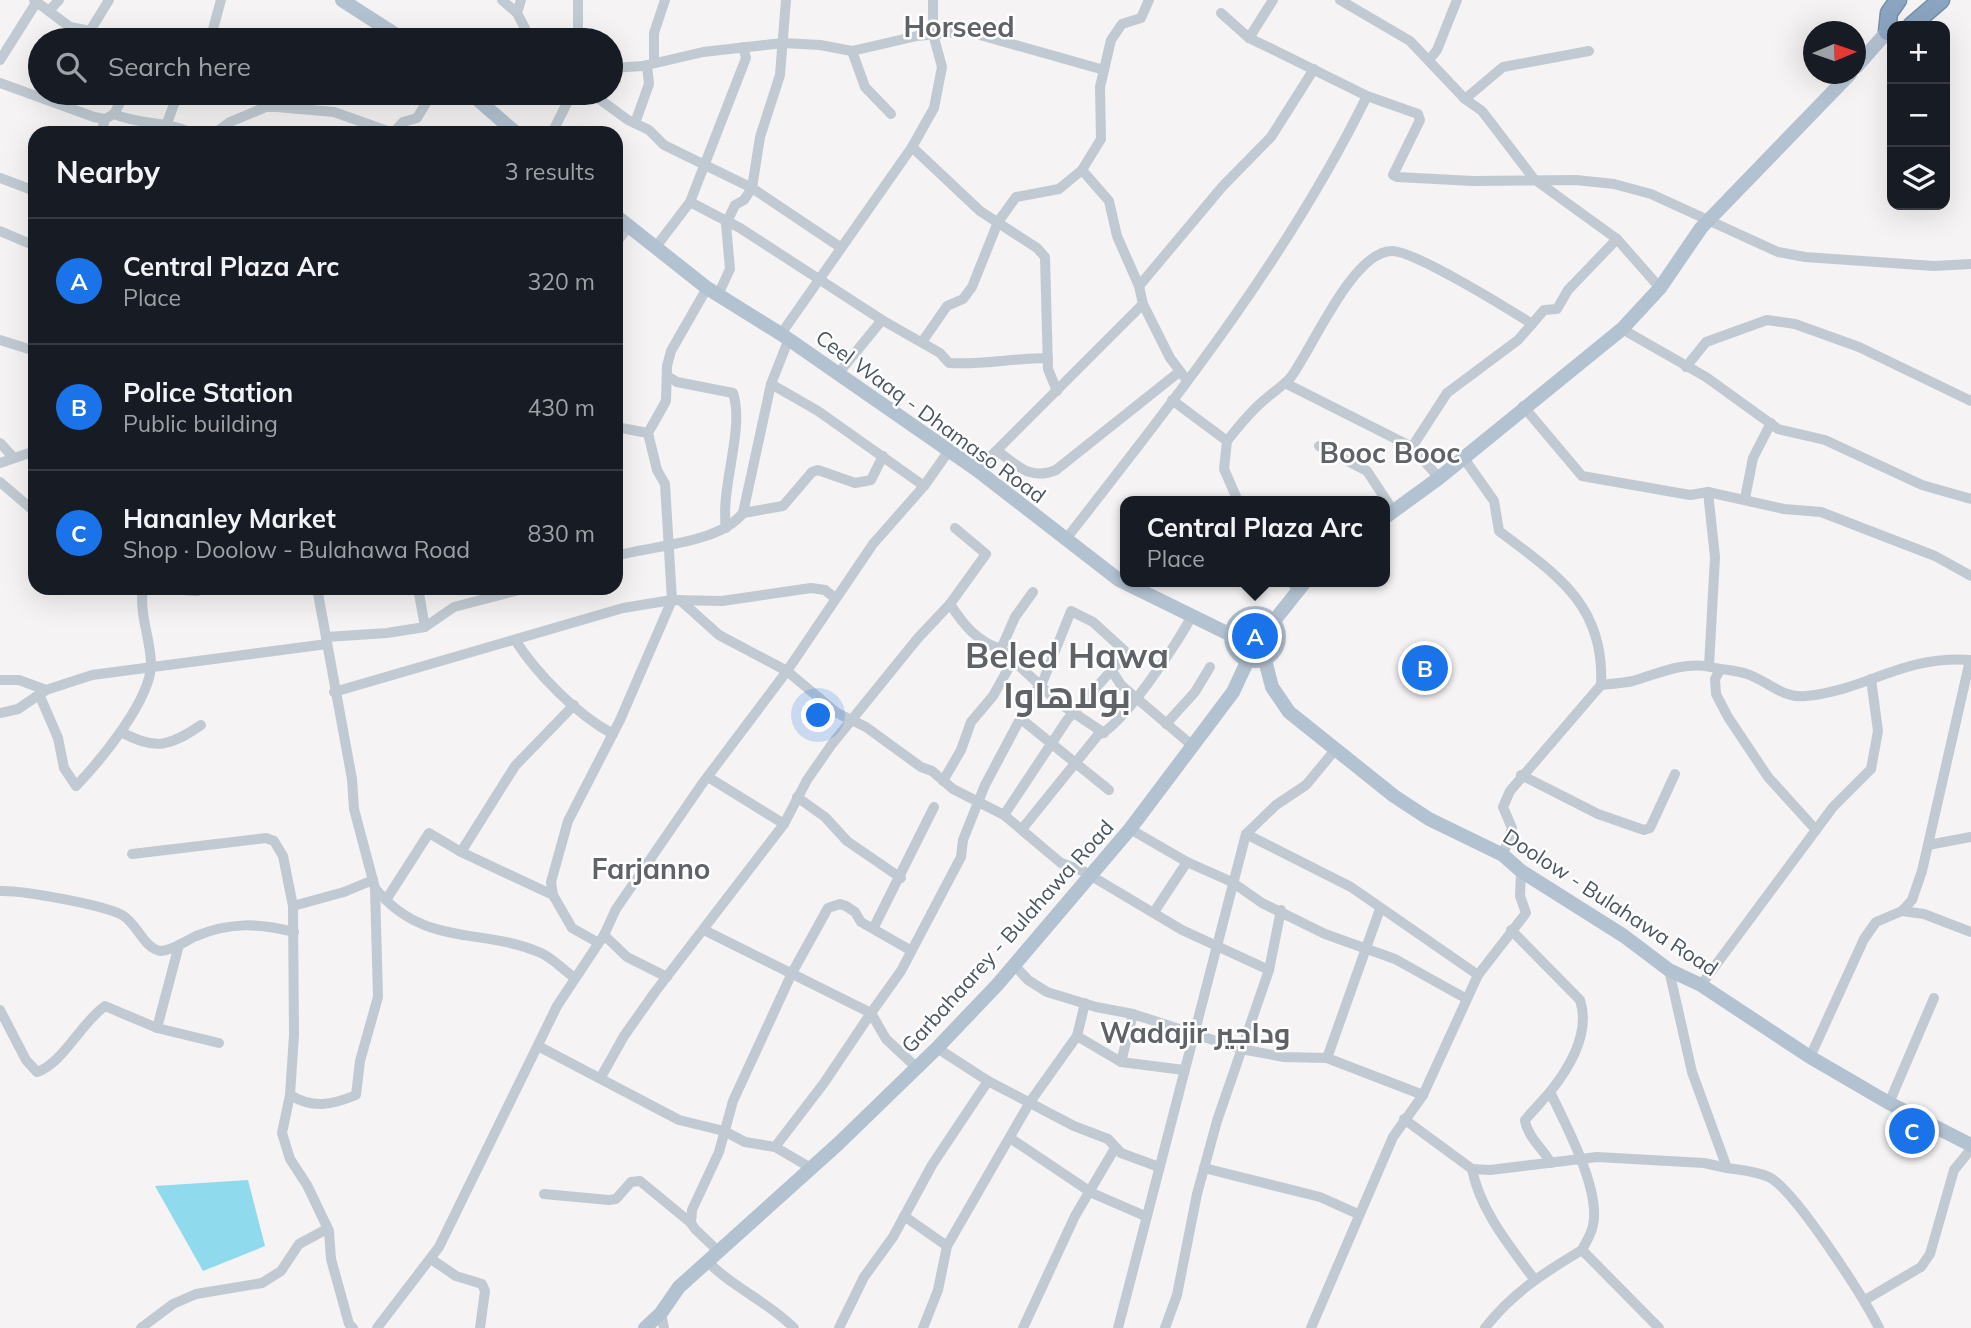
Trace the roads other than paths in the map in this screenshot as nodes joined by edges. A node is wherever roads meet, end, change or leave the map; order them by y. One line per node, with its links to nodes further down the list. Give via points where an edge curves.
1 (60, 0): 18 (street)
2 (109, 0): 24 (street)
3 (221, 0): 25 (street)
4 (342, 0): 26 (main road)
5 (502, 0): 19 (street)
6 (521, 0): 19 (street)
7 (578, 0): 28 (street)
8 (665, 0): 39 (street, via 654,33)
9 (786, 0): 32 (street)
10 (933, 0): 30 (street)
11 (1149, 0): 42 (street, via 1141,18 1122,24 1111,40)
12 (1273, 0): 31 (street)
13 (1340, 0): 38 (street, via 1410,41)
14 (1457, 0): 38 (street)
15 (1898, 0): 21 (highway)
16 (1941, 0): 22 (highway)
17 (35, 2): 18 (street); 37 (street)
18 (49, 11): 23 (street)
19 (517, 13): 27 (street)
20 (1221, 13): 31 (street)
21 (1889, 21)
22 (1917, 21)
23 (75, 28)
24 (92, 28)
25 (213, 28)
26 (385, 28)
27 (525, 28)
28 (578, 28)
29 (1887, 33): 36 (main road)
30 (933, 34): 34 (street); 42 (street, via 979,33); 65 (street, via 942,67 938,90 934,108)
31 (1249, 38): 41 (street)
32 (783, 43): 33 (street); 34 (street); 71 (street, via 780,75 755,157)
33 (743, 47): 39 (street); 66 (street, via 746,58)
34 (852, 51): 55 (street, via 865,87)
35 (1589, 51): 47 (street, via 1503,67)
36 (1866, 56)
37 (0, 60)
38 (1429, 60): 47 (street)
39 (651, 64): 40 (street); 57 (street)
40 (623, 67)
41 (1314, 69): 46 (street); 86 (street, via 1271,137 1222,187)
42 (1104, 70): 67 (street, via 1101,139)
43 (0, 83): 45 (street)
44 (1840, 84): 73 (main road)
45 (28, 91)
46 (1367, 96): 69 (street, via 1413,110 1420,117 1392,175 1443,180); 100 (street, via 1339,153 1238,315)
47 (1465, 99): 69 (street, via 1491,121)
48 (73, 105): 56 (street)
49 (117, 105): 56 (street)
50 (173, 105): 59 (street)
51 (424, 105): 62 (street, via 417,117)
52 (484, 105): 63 (main road)
53 (566, 105): 64 (street)
54 (609, 105): 57 (street)
55 (891, 114)
56 (110, 116): 58 (street); 59 (street)
57 (635, 122): 66 (street, via 664,145)
58 (105, 126)
59 (166, 126)
60 (225, 126): 61 (street, via 266,107 277,107 334,112)
61 (373, 126)
62 (399, 126)
63 (508, 126)
64 (556, 126)
65 (912, 147): 75 (street, via 980,211); 82 (street)
66 (705, 164): 71 (street); 72 (street)
67 (1082, 170): 75 (street, via 1059,189 1016,197); 86 (street, via 1109,201 1117,236)
68 (0, 178): 70 (street)
69 (1534, 179): 73 (street, via 1614,184); 80 (street)
70 (28, 188)
71 (752, 188): 76 (street, via 735,205); 82 (street)
72 (690, 202): 76 (street); 83 (street)
73 (1710, 219): 84 (street, via 1778,251 1805,257 1934,266); 87 (main road)
74 (623, 221): 77 (main road, Ceel Waaq - Dhamaso Road)
75 (998, 222): 95 (street, via 972,288 963,299 947,306); 97 (street, via 1045,257)
76 (726, 223): 85 (street); 88 (street, via 730,269)
77 (629, 226): 79 (street); 83 (main road, Ceel Waaq - Dhamaso Road)
78 (0, 231): 81 (street)
79 (623, 234)
80 (1617, 239): 87 (street); 91 (street, via 1568,290 1557,309 1544,310)
81 (28, 243)
82 (840, 247): 85 (street)
83 (655, 248): 88 (main road, Ceel Waaq - Dhamaso Road)
84 (1971, 264)
85 (819, 278): 90 (street); 93 (street)
86 (1139, 286): 89 (street)
87 (1660, 288): 92 (main road)
88 (713, 291): 93 (main road, Ceel Waaq - Dhamaso Road); 101 (street, via 674,346)
89 (1143, 304): 100 (street); 104 (street)
90 (882, 320): 95 (street); 99 (street)
91 (1532, 324): 102 (street, via 1422,262 1388,251 1371,259 1347,285); 114 (street, via 1518,341 1447,393)
92 (1622, 329): 98 (street); 107 (main road)
93 (784, 337): 99 (main road, Ceel Waaq - Dhamaso Road); 103 (street)
94 (0, 340): 96 (street)
95 (922, 342): 97 (street, via 949,363)
96 (28, 349)
97 (1048, 358): 104 (street)
98 (1686, 367): 106 (street, via 1706,342 1767,320 1859,347); 108 (street)
99 (837, 375): 116 (main road, Ceel Waaq - Dhamaso Road)
100 (1183, 375): 105 (street); 115 (street, via 1056,470 1041,476 1028,473)
101 (667, 376): 110 (street, via 666,401); 134 (street, via 733,393 736,411 727,470)
102 (1285, 383): 111 (street); 114 (street)
103 (771, 384): 118 (street); 132 (street)
104 (1057, 391): 115 (street)
105 (1172, 400): 111 (street); 136 (street)
106 (1971, 400)
107 (1523, 406): 120 (main road); 126 (street, via 1582,476 1690,495)
108 (1771, 423): 129 (street, via 1753,458); 130 (street, via 1778,429 1825,440 1922,485)
109 (623, 428): 110 (street)
110 (648, 433): 137 (street, via 657,470 666,484)
111 (1227, 440): 127 (street, via 1224,469)
112 (0, 443): 119 (street)
113 (1319, 446): 128 (street, via 1367,471)
114 (1412, 447): 123 (street)
115 (996, 451): 122 (street)
116 (948, 452): 122 (main road, Ceel Waaq - Dhamaso Road); 125 (street)
117 (28, 455): 119 (street)
118 (883, 456): 125 (street); 132 (street, via 871,480 864,483 818,470 783,506)
119 (13, 457): 121 (street)
120 (1463, 457): 123 (main road); 169 (street, via 1494,501 1499,531 1564,583 1581,604 1600,643)
121 (0, 463)
122 (977, 470): 136 (main road, Ceel Waaq - Dhamaso Road)
123 (1439, 478): 133 (main road)
124 (0, 482): 131 (street)
125 (924, 486): 148 (street, via 880,534)
126 (1708, 492): 129 (street); 164 (street, via 1715,556)
127 (1236, 496)
128 (1380, 496)
129 (1745, 498): 139 (street, via 1784,509 1821,512 1935,556)
130 (1971, 499)
131 (28, 506)
132 (743, 513): 134 (street)
133 (1390, 514)
134 (726, 528): 137 (street)
135 (955, 528): 150 (street, via 986,554)
136 (1066, 539): 140 (main road, Ceel Waaq - Dhamaso Road)
137 (668, 544): 138 (street); 149 (street)
138 (623, 554)
139 (1971, 576)
140 (1120, 581)
141 (1133, 587): 151 (main road, Ceel Waaq - Dhamaso Road)
142 (1296, 587): 152 (main road)
143 (1034, 592): 157 (street, via 1015,617)
144 (143, 595): 162 (street, via 142,620)
145 (318, 595): 155 (street)
146 (419, 595): 153 (street)
147 (500, 595): 153 (street, via 454,607)
148 (835, 598): 149 (street, via 825,590 811,588 722,601); 165 (street)
149 (676, 600): 156 (street, via 623,608); 165 (street, via 719,635); 182 (street)
150 (950, 604): 157 (street, via 965,626); 178 (street)
151 (1191, 617): 154 (main road, Ceel Waaq - Dhamaso Road); 173 (street, via 1180,639)
152 (1274, 621): 154 (main road, via 1265,614 1250,613 1237,621); 160 (main road, via 1280,641)
153 (425, 627): 155 (street)
154 (1231, 635): 159 (main road, via 1235,650)
155 (327, 640): 162 (street); 172 (street)
156 (515, 640): 172 (street); 174 (street, via 531,665)
157 (1001, 649): 158 (street)
158 (1013, 660): 170 (street); 191 (street, via 993,696 971,722)
159 (1248, 660): 160 (main road); 185 (main road, Garbahaarey - Bulahawa Road, via 1233,692)
160 (1265, 660): 186 (main road, Doolow - Bulahawa Road, via 1282,705)
161 (1970, 660): 167 (street, via 1937,658); 203 (street)
162 (151, 667): 171 (street, via 92,675); 181 (street)
163 (1210, 667): 179 (street)
164 (1714, 668): 167 (street, via 1745,673 1791,697); 169 (street, via 1663,669 1632,681); 200 (street, via 1716,694 1728,717 1768,777)
165 (787, 671): 178 (street); 190 (street)
166 (1112, 671): 170 (street, via 1127,653 1093,622 1071,611); 173 (street); 175 (street)
167 (1871, 679): 200 (street, via 1878,732 1871,769)
168 (0, 680): 171 (street, via 19,680)
169 (1601, 685): 189 (street)
170 (1041, 686): 175 (street); 177 (street)
171 (43, 692): 176 (street, via 19,709); 181 (street, via 64,768 76,786)
172 (334, 692): 212 (street, via 356,818)
173 (1135, 697): 179 (street); 183 (street)
174 (574, 705): 182 (street); 204 (street, via 515,766)
175 (1075, 712): 183 (street); 184 (street)
176 (0, 713)
177 (1021, 719): 184 (street); 194 (street, via 994,765)
178 (851, 721): 191 (street); 193 (street)
179 (1166, 724): 185 (street)
180 (201, 725): 181 (street, via 166,745 138,741)
181 (121, 732)
182 (613, 733): 214 (street, via 564,830)
183 (1104, 733): 187 (street)
184 (1051, 743): 187 (street); 196 (street)
185 (1194, 747): 199 (main road, Garbahaarey - Bulahawa Road)
186 (1335, 750): 201 (street, via 1306,785); 206 (main road, Doolow - Bulahawa Road, via 1429,818)
187 (1075, 762): 192 (street); 198 (street)
188 (1675, 774): 189 (street, via 1650,828 1644,830 1598,814)
189 (1521, 775): 206 (street, via 1503,807 1512,828)
190 (708, 777): 197 (street); 226 (street)
191 (943, 781): 194 (street)
192 (1109, 790)
193 (797, 797): 197 (street); 210 (street, via 847,841)
194 (980, 802): 196 (street); 230 (street, via 963,840 961,857)
195 (934, 807): 210 (street)
196 (1004, 815): 198 (street)
197 (784, 824): 222 (street)
198 (1023, 828): 209 (street, via 1061,863)
199 (1130, 829): 207 (street); 209 (main road, Garbahaarey - Bulahawa Road)
200 (1816, 830): 238 (street)
201 (1246, 834): 211 (street); 217 (street, via 1351,887)
202 (1971, 837): 203 (street)
203 (1928, 845): 219 (street, via 1912,900)
204 (461, 852): 214 (street); 215 (street, via 429,833)
205 (132, 854): 216 (street, via 267,838 283,856)
206 (1503, 855): 208 (main road, Doolow - Bulahawa Road)
207 (1187, 862): 211 (street); 220 (street)
208 (1521, 871): 223 (street, via 1520,897 1526,913); 233 (main road, Doolow - Bulahawa Road)
209 (1089, 875): 220 (street); 231 (main road, Garbahaarey - Bulahawa Road)
210 (901, 878): 221 (street)
211 (1231, 882): 218 (street); 228 (street)
212 (374, 884): 215 (street); 216 (street); 260 (street, via 378,997 360,1061 356,1095 325,1105)
213 (0, 891): 227 (street, via 43,895 120,914 153,949)
214 (552, 895): 226 (street, via 572,928)
215 (386, 900): 237 (street, via 413,919 448,934 544,954)
216 (293, 906): 224 (street)
217 (1380, 909): 229 (street); 235 (street)
218 (1281, 911): 229 (street, via 1325,934); 232 (street)
219 (1902, 911): 225 (street, via 1924,914); 252 (street, via 1876,922 1864,939)
220 (1154, 912): 228 (street)
221 (874, 927): 230 (street); 234 (street, via 861,922 846,906 828,908)
222 (704, 930): 234 (street); 236 (street)
223 (1511, 930): 235 (street); 259 (street, via 1580,1000 1585,1014 1576,1048)
224 (293, 932): 227 (street, via 241,923); 260 (street, via 295,1035)
225 (1971, 932)
226 (600, 939): 236 (street); 237 (street)
227 (179, 945): 245 (street)
228 (1218, 946): 232 (street); 247 (street)
229 (1367, 948): 239 (street); 253 (street)
230 (910, 950): 243 (street)
231 (1014, 965): 241 (street, via 1047,992); 250 (main road, Garbahaarey - Bulahawa Road)
232 (1269, 970): 251 (street)
233 (1669, 970): 238 (main road, Doolow - Bulahawa Road); 275 (street, via 1692,1072)
234 (792, 973): 243 (street); 265 (street, via 733,1101)
235 (1478, 975): 239 (street)
236 (667, 977): 257 (street)
237 (576, 978): 249 (street)
238 (1702, 985): 252 (main road, Doolow - Bulahawa Road)
239 (1465, 998): 261 (street)
240 (1934, 998): 263 (street)
241 (1085, 1003): 244 (street); 246 (street)
242 (0, 1010): 245 (street, via 37,1072 51,1066 84,1024 105,1006)
243 (871, 1013): 255 (street, via 887,1039); 267 (street)
244 (1133, 1014): 247 (street); 254 (street)
245 (157, 1028): 248 (street)
246 (1077, 1036): 254 (street); 262 (street)
247 (1196, 1036): 251 (street); 256 (street)
248 (219, 1043)
249 (538, 1046): 257 (street); 287 (street)
250 (937, 1048): 255 (main road, Garbahaarey - Bulahawa Road); 258 (street)
251 (1241, 1049): 253 (street); 274 (street)
252 (1810, 1057): 263 (main road, Doolow - Bulahawa Road)
253 (1327, 1058): 261 (street)
254 (1121, 1062): 256 (street)
255 (917, 1068): 273 (main road, Garbahaarey - Bulahawa Road)
256 (1184, 1070): 272 (street)
257 (601, 1077): 265 (street, via 679,1120)
258 (988, 1081): 262 (street); 280 (street)
259 (1550, 1092): 270 (street); 271 (street, via 1525,1120 1528,1133)
260 (290, 1095): 283 (street, via 283,1120 284,1145)
261 (1423, 1095): 264 (street)
262 (1030, 1102): 266 (street); 269 (street, via 1108,1139)
263 (1889, 1103): 268 (main road, Doolow - Bulahawa Road)
264 (1404, 1119): 276 (street); 279 (street)
265 (724, 1131): 267 (street, via 746,1142); 282 (street)
266 (1010, 1138): 277 (street); 284 (street)
267 (775, 1147): 273 (street)
268 (1971, 1147): 290 (street, via 1954,1170 1930,1254 1921,1267)
269 (1115, 1148): 272 (street); 277 (street)
270 (1582, 1160): 271 (street); 275 (street, via 1597,1157); 285 (street, via 1593,1225)
271 (1551, 1163): 276 (street)
272 (1159, 1167): 281 (street)
273 (811, 1168): 286 (main road, Garbahaarey - Bulahawa Road)
274 (1205, 1168): 279 (street, via 1320,1197); 304 (street)
275 (1727, 1168): 290 (street, via 1770,1177 1788,1191)
276 (1472, 1169): 289 (street, via 1487,1210)
277 (1092, 1193): 281 (street); 302 (street, via 1075,1216)
278 (544, 1194): 282 (street, via 616,1199 635,1180)
279 (1358, 1214): 305 (street)
280 (904, 1216): 284 (street); 300 (street, via 864,1277)
281 (1145, 1216): 303 (street)
282 (691, 1223): 286 (street)
283 (327, 1229): 293 (street, via 299,1244 281,1271 262,1283 196,1294 173,1304); 294 (street, via 331,1259)
284 (947, 1246): 301 (street, via 938,1290)
285 (1582, 1250): 289 (street); 292 (street)
286 (718, 1251): 288 (main road, Garbahaarey - Bulahawa Road)
287 (431, 1259): 295 (street); 296 (street, via 456,1276 482,1284)
288 (707, 1261): 291 (main road, Garbahaarey - Bulahawa Road, via 679,1287); 299 (street, via 723,1278 749,1291)
289 (1534, 1279): 306 (street, via 1502,1306)
290 (1865, 1300): 307 (street)
291 (661, 1313): 297 (main road, Garbahaarey - Bulahawa Road); 298 (street)
292 (1653, 1326)
293 (141, 1328)
294 (353, 1328)
295 (377, 1328)
296 (480, 1328)
297 (645, 1328)
298 (664, 1328)
299 (794, 1328)
300 (839, 1328)
301 (923, 1328)
302 (1023, 1328)
303 (1118, 1328)
304 (1166, 1328)
305 (1311, 1328)
306 (1485, 1328)
307 (1880, 1328)

